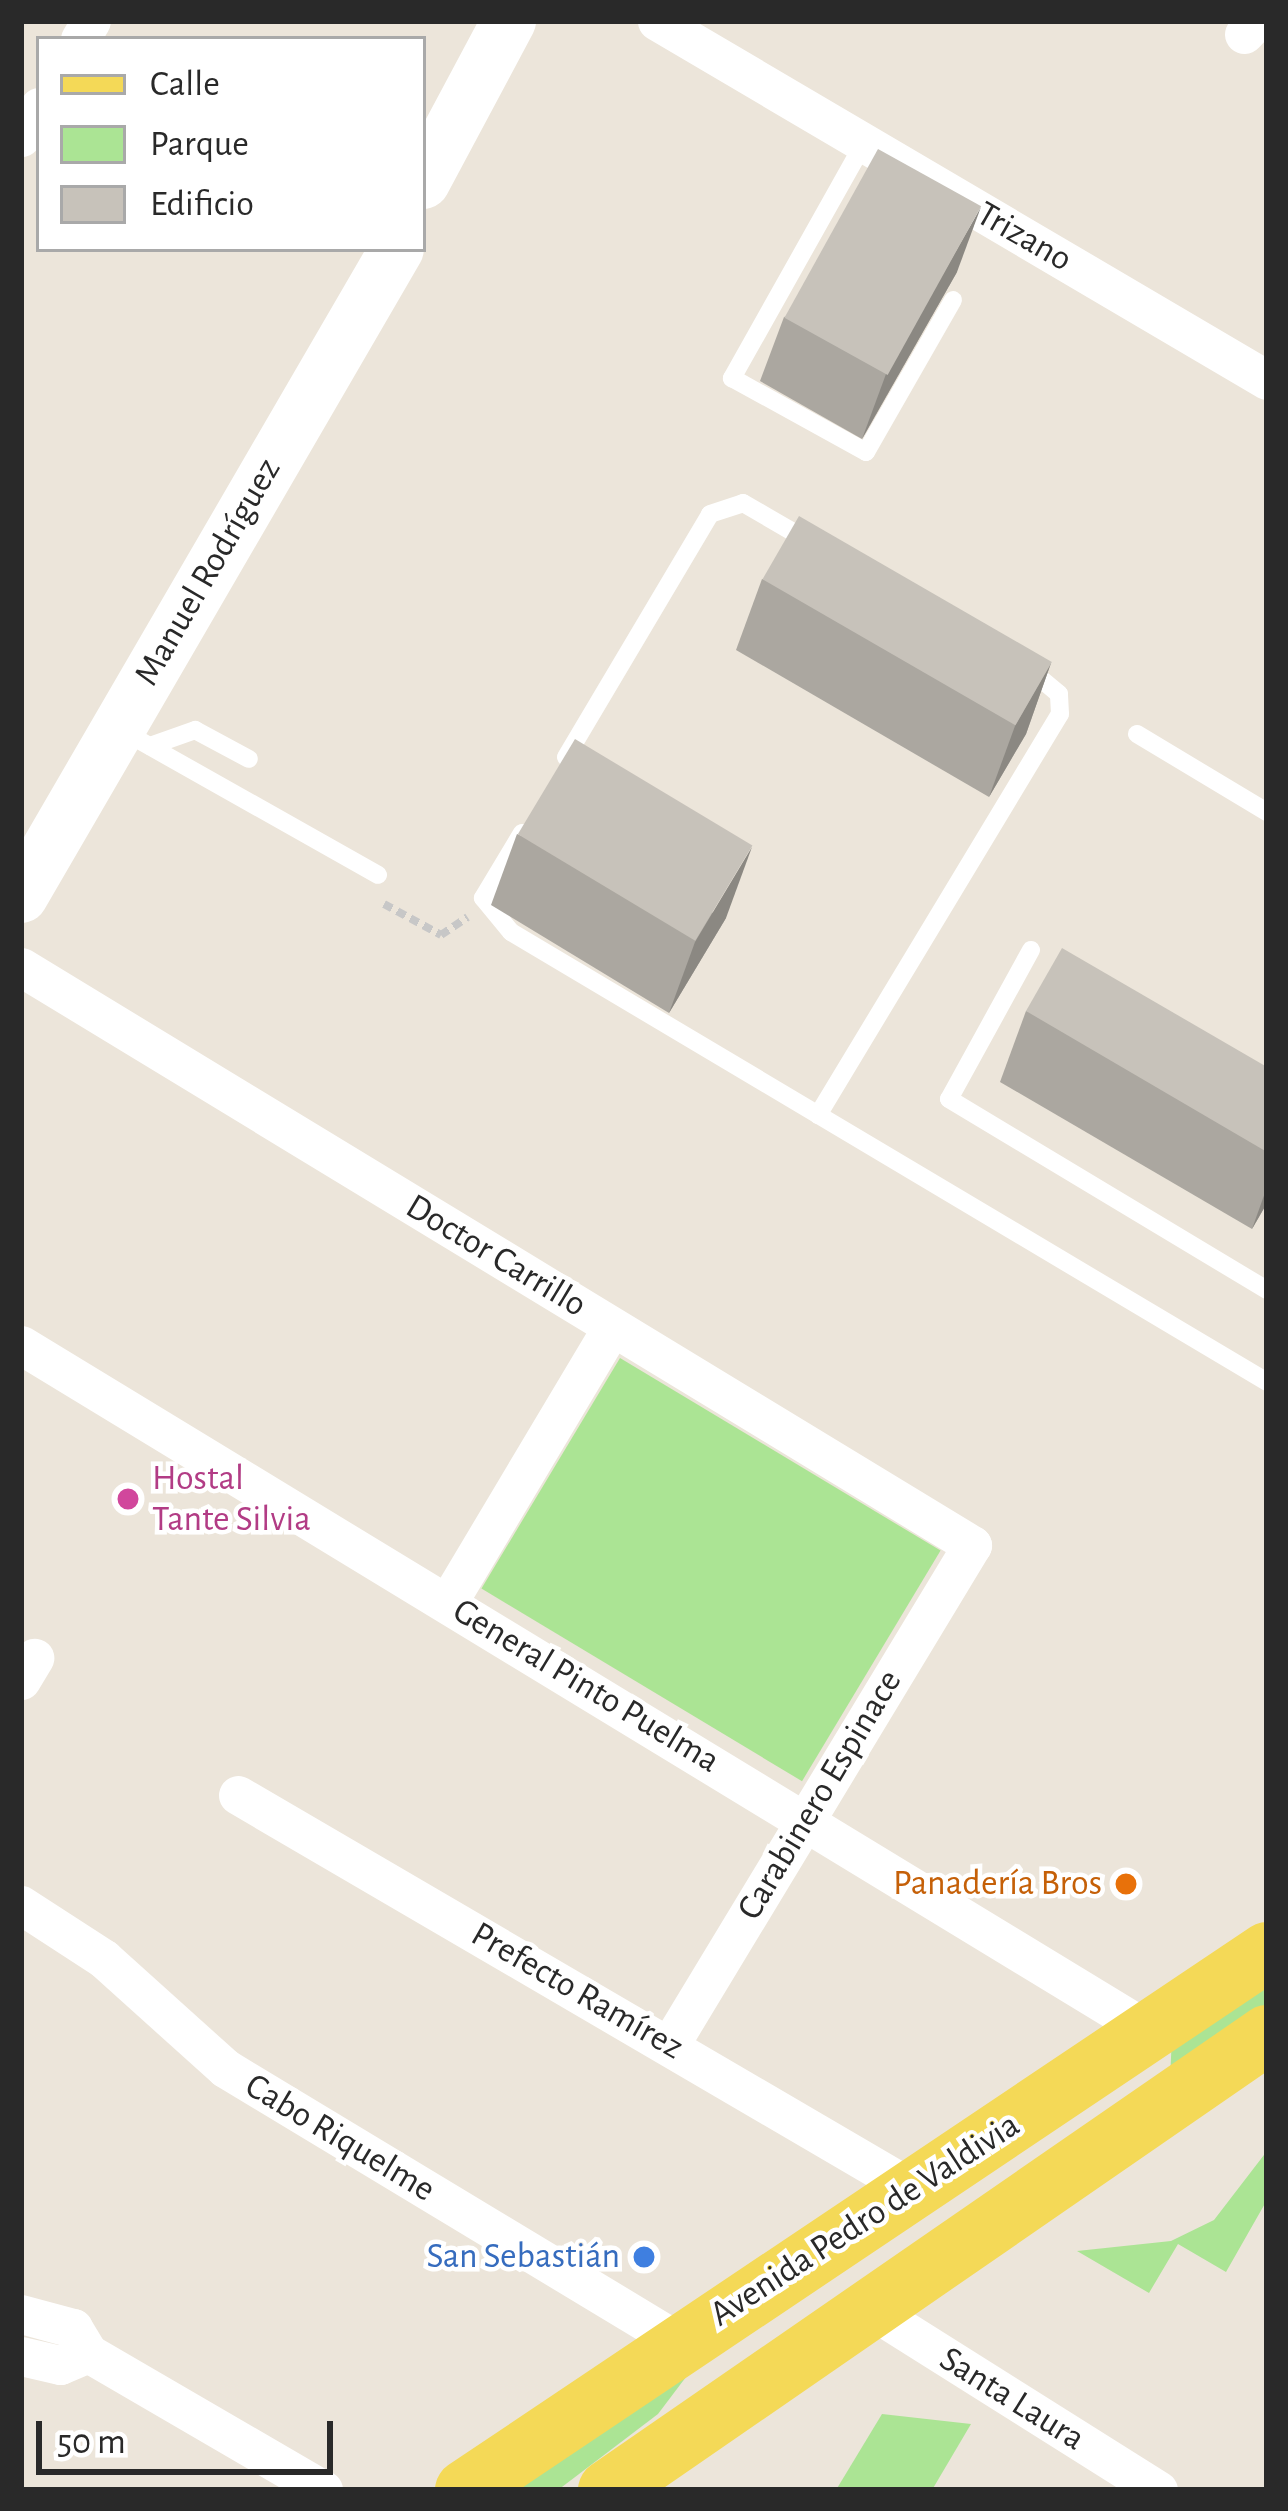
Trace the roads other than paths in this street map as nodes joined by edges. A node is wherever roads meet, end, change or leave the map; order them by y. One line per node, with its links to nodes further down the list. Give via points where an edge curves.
1 (509, 21): 4 (street)
2 (657, 21): 3 (street, Trizano)
3 (864, 143): 6 (lane, via 732,378 866,452); 7 (street, Trizano)
4 (426, 176)
5 (395, 252): 11 (street, Manuel Rodríguez)
6 (953, 300)
7 (1267, 380)
8 (844, 562): 13 (lane, via 743,502 710,514)
9 (1007, 656): 20 (lane, via 1048,680 1060,714)
10 (1137, 734): 14 (lane)
11 (134, 737): 12 (lane, via 195,730); 16 (lane); 17 (street, Manuel Rodríguez)
12 (249, 759)
13 (554, 777)
14 (1267, 812)
15 (531, 818): 20 (lane, via 483,898 488,914)
16 (378, 875)
17 (21, 896)
18 (1031, 950): 21 (lane, via 949,1099)
19 (21, 967): 22 (street, Doctor Carrillo)
20 (818, 1115): 24 (lane)
21 (1267, 1290)
22 (612, 1327): 25 (street, Doctor Carrillo); 26 (street)
23 (21, 1345): 26 (street, General Pinto Puelma)
24 (1267, 1382)
25 (972, 1545): 28 (street, Carabinero Espinace)
26 (448, 1602): 28 (street, General Pinto Puelma)
27 (238, 1795): 33 (street, Prefecto Ramírez)
28 (804, 1817): 31 (street, General Pinto Puelma); 33 (street, Carabinero Espinace)
29 (21, 1905): 38 (street, Cabo Riquelme, via 104,1959 225,2068)
30 (1267, 1952): 31 (main road, Avenida Pedro de Valdivia)
31 (1149, 2031): 34 (main road, via 1153,2086); 35 (main road, Avenida Pedro de Valdivia)
32 (1267, 2035): 34 (main road, Avenida Pedro de Valdivia)
33 (670, 2046): 35 (street, Prefecto Ramírez)
34 (1136, 2124): 36 (main road, Avenida Pedro de Valdivia)
35 (914, 2190): 38 (main road, Avenida Pedro de Valdivia)
36 (867, 2308): 43 (main road, Avenida Pedro de Valdivia); 44 (street, Santa Laura)
37 (21, 2314): 39 (street, via 73,2328)
38 (679, 2342): 42 (main road, Avenida Pedro de Valdivia)
39 (88, 2353): 40 (street, via 60,2365); 41 (street)
40 (21, 2356)
41 (323, 2490)
42 (465, 2490)
43 (608, 2490)
44 (1158, 2490)

